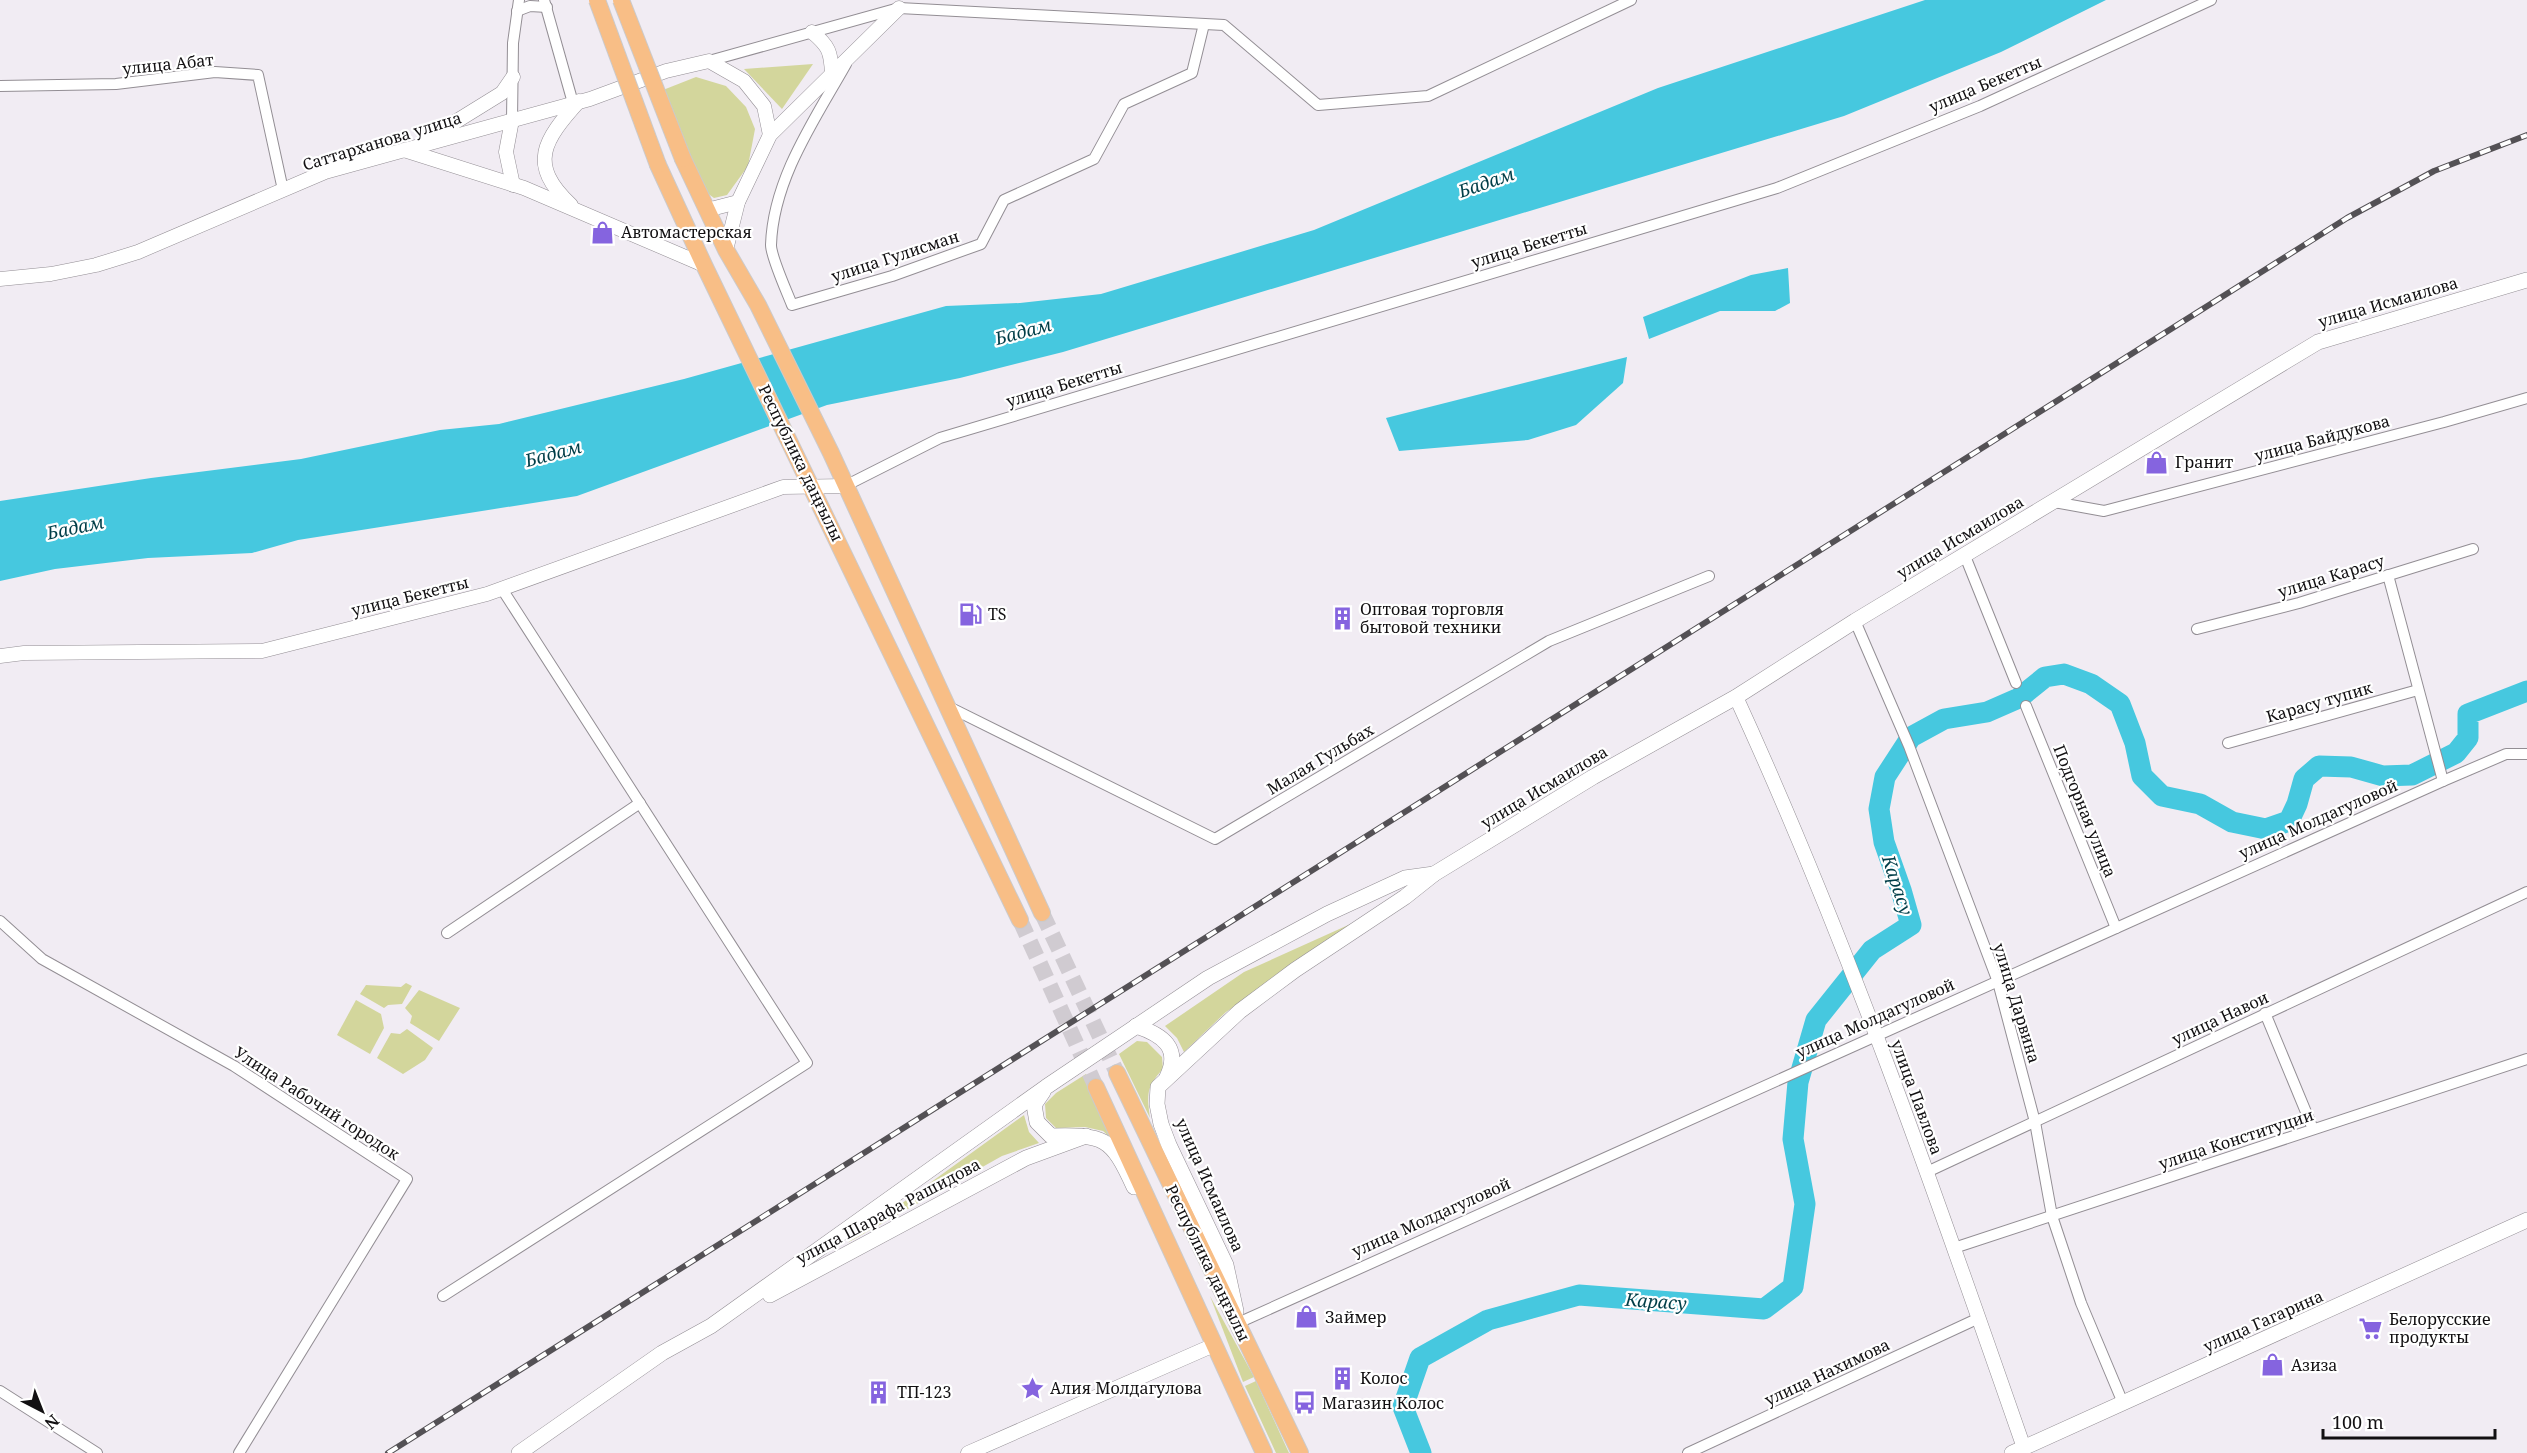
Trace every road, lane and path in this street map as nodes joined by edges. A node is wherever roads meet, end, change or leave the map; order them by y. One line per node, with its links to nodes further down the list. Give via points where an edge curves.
1 (597, 0): 25 (main road, Республика даңғылы, bridge, via 658,165)
2 (621, 0): 22 (main road, Республика даңғылы, bridge)
3 (1631, 0): 8 (street, via 1428,96 1318,105 1224,25)
4 (2211, 0): 29 (street, улица Бекетты, via 1980,106 1777,188 940,438)
5 (546, 4): 6 (street); 15 (street)
6 (518, 5): 13 (street)
7 (899, 8): 8 (street); 9 (street); 10 (street)
8 (1204, 24): 10 (street, улица Гулисман, via 1192,73 1124,104 1094,159 1004,200 981,244 892,276 792,305 771,247 778,206 794,157)
9 (812, 32): 11 (street); 12 (street, via 825,43 832,57)
10 (851, 56): 12 (street)
11 (709, 61): 15 (street, Саттарханова улица, via 666,71); 17 (street, via 744,81 764,106)
12 (832, 74): 17 (street)
13 (513, 77): 16 (street); 18 (street, via 502,93)
14 (0, 86): 20 (street, улица Абат, via 116,84 215,72 258,75)
15 (576, 102): 16 (street, Саттарханова улица); 23 (street, via 554,129 545,151 546,173)
16 (512, 120): 18 (street, Саттарханова улица); 19 (street, via 506,152)
17 (770, 135): 21 (street)
18 (410, 148): 19 (street); 20 (street, Саттарханова улица, via 325,172)
19 (513, 184): 23 (street)
20 (283, 190): 26 (street, Саттарханова улица, via 96,266)
21 (738, 202): 22 (street); 24 (street)
22 (707, 210): 24 (main road, Республика даңғылы)
23 (578, 211): 25 (street)
24 (726, 250): 29 (main road, Республика даңғылы, via 759,308)
25 (704, 265): 30 (main road, Республика даңғылы)
26 (0, 279)
27 (2527, 280): 31 (main road, улица Исмаилова, via 2318,342)
28 (2527, 398): 31 (street, улица Байдукова, via 2104,511)
29 (843, 480): 30 (street, улица Бекетты); 43 (main road, Республика даңғылы)
30 (812, 485): 36 (street, улица Бекетты, via 783,487); 52 (main road, Республика даңғылы)
31 (2054, 502): 33 (main road, улица Исмаилова)
32 (2473, 549): 34 (street, улица Карасу)
33 (1965, 556): 37 (main road, улица Исмаилова); 40 (street)
34 (2388, 575): 38 (street, улица Карасу); 41 (street)
35 (1709, 576): 43 (street, Малая Гульбах, via 1549,641 1215,839)
36 (502, 589): 39 (street, улица Бекетты, via 262,651); 48 (street)
37 (1855, 621): 42 (main road, улица Исмаилова); 56 (street, улица Дарвина, via 1909,746)
38 (2197, 629)
39 (0, 656)
40 (2016, 683)
41 (2418, 690): 45 (street, Карасу тупик); 47 (street)
42 (1736, 697): 49 (main road, улица Исмаилова, via 1593,777); 59 (street, улица Павлова)
43 (946, 706): 51 (main road, Республика даңғылы)
44 (2026, 706): 54 (street, Подгорная улица)
45 (2228, 743)
46 (2527, 754): 47 (street, улица Молдагуловой, via 2506,754)
47 (2443, 781): 54 (street, улица Молдагуловой)
48 (640, 803): 55 (street); 72 (street, via 807,1063)
49 (1434, 874): 58 (main road, улица Исмаилова, via 1405,878 1326,914 1209,978); 62 (main road, улица Исмаилова, via 1240,1011)
50 (2527, 892): 57 (street, улица Навои)
51 (1042, 913)
52 (1020, 920)
53 (0, 921): 81 (street, Улица Рабочий городок, via 42,959 234,1066 407,1179)
54 (2115, 928): 56 (street, улица Молдагуловой)
55 (447, 933)
56 (1998, 982): 59 (street, улица Молдагуловой); 65 (street, улица Дарвина)
57 (2265, 1013): 65 (street, улица Навои); 66 (street)
58 (1136, 1026): 62 (main road, via 1161,1038 1172,1052 1173,1065); 64 (main road, улица Исмаилова)
59 (1877, 1035): 68 (street, улица Павлова); 74 (street, улица Молдагуловой)
60 (2527, 1059): 66 (street, улица Конституции)
61 (1117, 1073): 74 (main road, Республика даңғылы)
62 (1167, 1077): 74 (main road, улица Исмаилова, via 1158,1087 1161,1124 1226,1264)
63 (1096, 1087): 76 (main road, Республика даңғылы)
64 (1046, 1088): 67 (main road, via 1034,1105 1037,1122 1051,1136); 75 (main road, улица Шарафа Рашидова)
65 (2035, 1122): 68 (street, улица Навои); 69 (street, улица Дарвина)
66 (2313, 1129): 69 (street, улица Конституции)
67 (1086, 1136): 75 (main road, улица Шарафа Рашидова, via 1026,1158); 76 (main road, via 1101,1138 1121,1162 1177,1282)
68 (1927, 1172): 71 (street, улица Павлова)
69 (2052, 1216): 71 (street, улица Конституции); 78 (street, улица Дарвина, via 2081,1303)
70 (2527, 1220): 78 (main road, улица Гагарина)
71 (1954, 1248): 73 (street, улица Павлова)
72 (443, 1296)
73 (1979, 1318): 79 (street, улица Павлова); 86 (street, улица Нахимова)
74 (1238, 1323): 85 (main road, Республика даңғылы)
75 (711, 1326): 82 (main road, улица Шарафа Рашидова, via 662,1353)
76 (1211, 1338): 83 (street); 84 (main road, Республика даңғылы)
77 (0, 1391): 80 (street)
78 (2122, 1403): 79 (main road, улица Гагарина)
79 (2018, 1450)
80 (97, 1453)
81 (239, 1453)
82 (519, 1453)
83 (968, 1453)
84 (1264, 1453)
85 (1299, 1453)
86 (1688, 1453)

